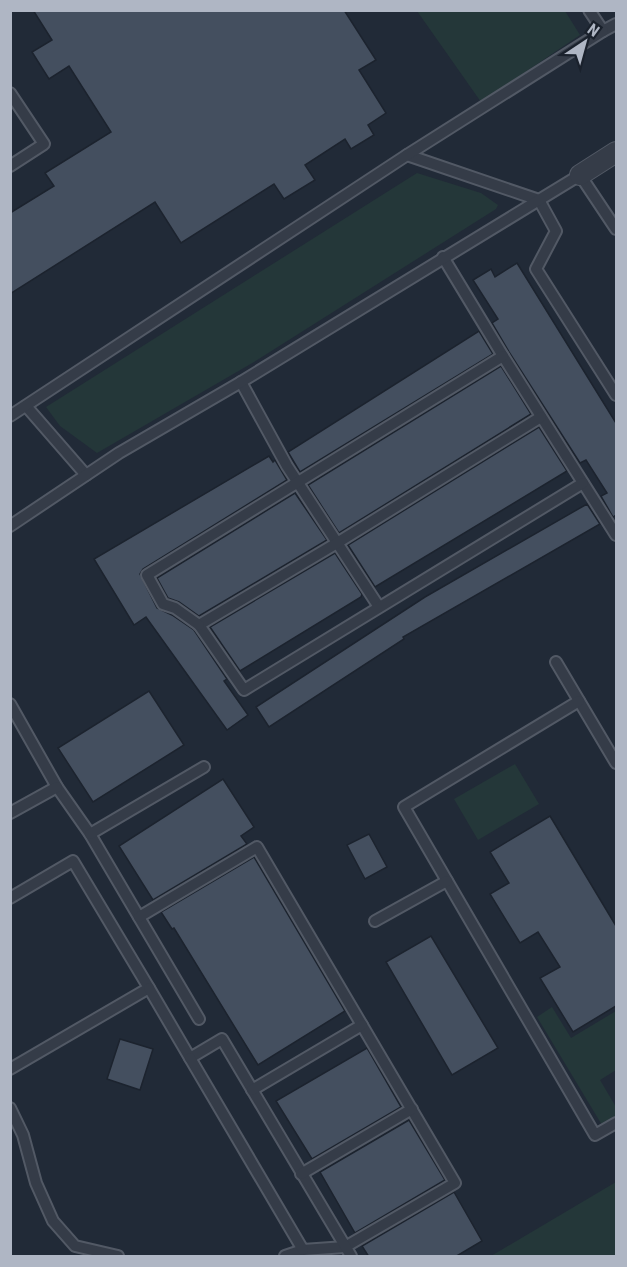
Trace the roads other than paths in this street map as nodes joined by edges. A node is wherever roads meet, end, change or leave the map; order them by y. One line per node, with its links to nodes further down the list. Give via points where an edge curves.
1 (589, 10): 3 (lane)
2 (616, 24): 3 (lane)
3 (603, 31): 6 (lane)
4 (10, 93): 7 (lane, via 44,144)
5 (616, 152): 8 (street)
6 (407, 154): 9 (lane); 15 (lane)
7 (10, 166)
8 (580, 175): 9 (lane); 10 (lane)
9 (539, 200): 11 (lane); 14 (lane, via 556,231 536,269)
10 (616, 229)
11 (443, 257): 12 (lane); 13 (lane)
12 (502, 356): 17 (lane); 19 (lane)
13 (241, 382): 18 (lane); 19 (lane)
14 (616, 395)
15 (26, 405): 16 (lane); 18 (lane)
16 (10, 416)
17 (541, 417): 20 (lane); 23 (lane)
18 (86, 476): 21 (lane)
19 (298, 483): 23 (lane); 25 (lane, via 147,575 163,604)
20 (583, 483): 22 (lane); 24 (lane)
21 (10, 526)
22 (616, 535)
23 (337, 543): 24 (lane); 25 (lane)
24 (379, 607): 25 (lane, via 244,690)
25 (199, 625)
26 (556, 662): 27 (lane)
27 (579, 701): 29 (lane); 34 (lane, via 404,807)
28 (10, 704): 31 (lane)
29 (616, 764)
30 (204, 767): 33 (lane)
31 (57, 787): 32 (lane); 33 (lane)
32 (10, 813)
33 (90, 834): 36 (lane)
34 (447, 881): 37 (lane); 46 (lane, via 595,1135)
35 (10, 898): 38 (lane, via 74,861)
36 (139, 917): 39 (lane); 40 (lane, via 257,847)
37 (375, 921)
38 (149, 988): 41 (lane); 42 (lane)
39 (200, 1019)
40 (362, 1025): 43 (lane); 45 (lane)
41 (190, 1058): 43 (lane, via 222,1039); 48 (lane)
42 (10, 1069)
43 (252, 1090): 47 (lane)
44 (10, 1108): 50 (lane, via 53,1221 75,1246)
45 (412, 1109): 47 (lane); 49 (lane, via 455,1183)
46 (616, 1123)
47 (302, 1174): 49 (lane)
48 (303, 1250): 49 (lane); 51 (lane)
49 (348, 1252)
50 (118, 1257)
51 (285, 1257)

